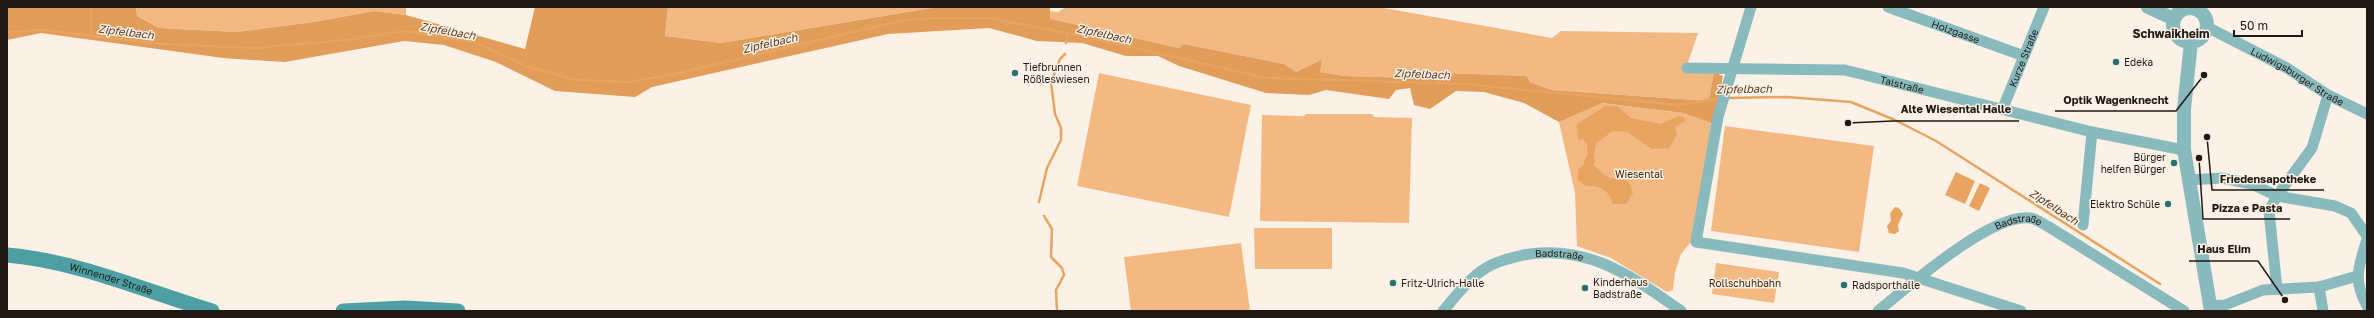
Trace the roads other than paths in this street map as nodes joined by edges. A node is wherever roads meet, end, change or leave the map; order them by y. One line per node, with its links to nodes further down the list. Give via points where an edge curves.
1 (1751, 7): 11 (street)
2 (1888, 7): 9 (street, Holzgasse)
3 (2044, 7): 9 (street, Kurze Straße)
4 (2148, 7): 6 (street)
5 (2192, 8): 6 (street, via 2182,10); 7 (street, via 2204,16)
6 (2174, 18): 8 (street, via 2173,28 2178,37)
7 (2207, 28): 8 (street, via 2202,37); 12 (street, Ludwigsburger Straße, via 2287,68)
8 (2191, 42): 16 (street, via 2184,108)
9 (2024, 56): 13 (street, Kurze Straße)
10 (1687, 68): 11 (street, Talstraße)
11 (1732, 68): 13 (street, Talstraße, via 1845,70); 23 (street, via 1718,117 1696,242)
12 (2328, 95): 14 (street, Ludwigsburger Straße); 18 (street, via 2312,148)
13 (2003, 108): 15 (street, Talstraße)
14 (2367, 114)
15 (2092, 132): 16 (street, Talstraße); 19 (street)
16 (2184, 150): 17 (street)
17 (2190, 180): 18 (street, via 2222,178 2252,184); 27 (street)
18 (2277, 196): 20 (street, via 2344,209 2357,220); 25 (street, via 2269,211)
19 (2083, 225)
20 (2367, 237): 22 (street)
21 (7, 256): 28 (main road, Winnender Straße, via 42,260 84,270)
22 (2357, 276): 24 (street); 26 (street, via 2361,295)
23 (1920, 277): 33 (street, Badstraße); 34 (street); 35 (street, Badstraße, via 1979,236 1999,226 2030,218 2049,227)
24 (2319, 287): 25 (street); 36 (street)
25 (2277, 289): 27 (street, via 2263,290)
26 (2367, 306)
27 (2210, 309)
28 (212, 311)
29 (343, 311): 30 (main road, via 405,308)
30 (458, 311)
31 (1443, 311): 32 (street, Badstraße, via 1465,286 1486,268 1515,257 1544,252 1578,255 1603,263)
32 (1681, 311)
33 (1878, 311)
34 (2021, 311)
35 (2184, 311)
36 (2323, 311)

